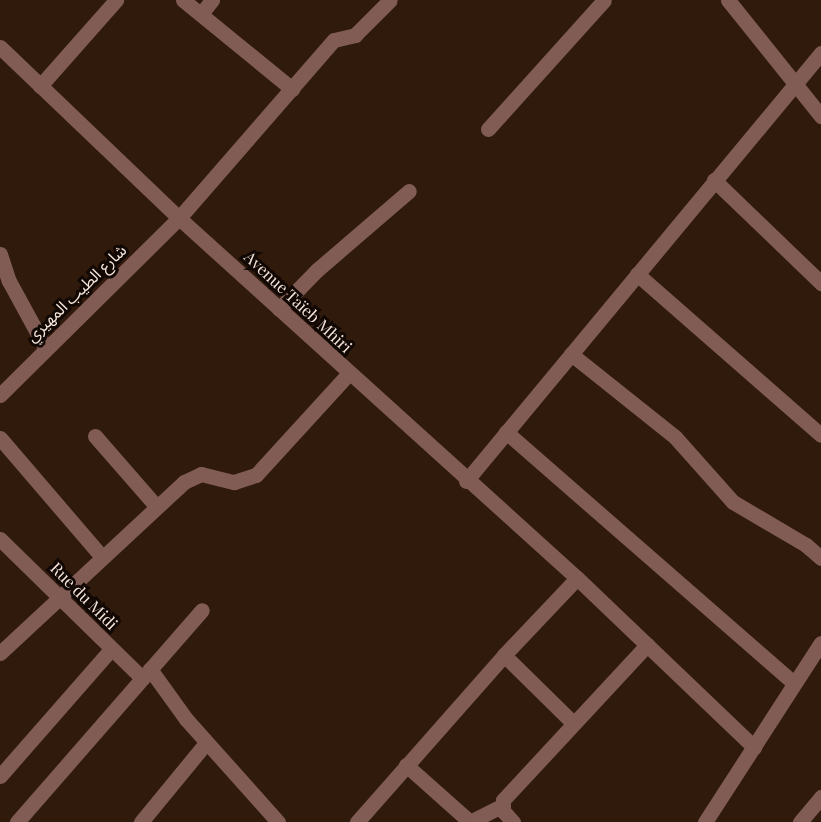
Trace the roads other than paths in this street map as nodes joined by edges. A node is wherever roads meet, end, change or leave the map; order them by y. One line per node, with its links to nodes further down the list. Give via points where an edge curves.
1 (116, 0): 11 (street)
2 (183, 0): 7 (street)
3 (212, 0): 7 (street)
4 (390, 0): 12 (street, شارع الطيب المهيري, via 355,35 334,40)
5 (604, 0): 14 (street)
6 (728, 0): 10 (street)
7 (201, 14): 12 (street)
8 (0, 47): 11 (street, Avenue Taïeb Mhiri)
9 (821, 53): 10 (street)
10 (794, 82): 13 (street); 15 (street)
11 (40, 86): 17 (street, Avenue Taïeb Mhiri)
12 (292, 89): 17 (street, شارع الطيب المهيري)
13 (821, 116)
14 (488, 129)
15 (714, 180): 19 (street); 20 (street)
16 (409, 191): 22 (street, via 317,270)
17 (179, 218): 22 (street, Avenue Taïeb Mhiri); 23 (street, شارع الطيب المهيري)
18 (0, 254): 21 (street)
19 (637, 274): 24 (street); 28 (street)
20 (821, 283)
21 (4, 285): 23 (street)
22 (279, 309): 25 (street, Avenue Taïeb Mhiri)
23 (45, 347): 26 (street, شارع الطيب المهيري)
24 (571, 354): 27 (street); 35 (street, via 675,437 733,502)
25 (349, 373): 31 (street, Avenue Taïeb Mhiri); 32 (street, via 256,476 234,482 201,474 184,482)
26 (0, 395)
27 (506, 432): 31 (street); 45 (street)
28 (821, 435)
29 (95, 436): 32 (street)
30 (0, 438): 34 (street)
31 (466, 481): 36 (street, Avenue Taïeb Mhiri)
32 (156, 506): 34 (street)
33 (0, 540): 37 (street, Rue du Midi)
34 (101, 556): 37 (street)
35 (821, 558)
36 (577, 578): 40 (street, Avenue Taïeb Mhiri); 43 (street)
37 (58, 595): 41 (street, Rue du Midi); 42 (street)
38 (202, 610): 44 (street)
39 (821, 643): 45 (street)
40 (647, 645): 46 (street); 48 (street, Avenue Taïeb Mhiri)
41 (111, 649): 44 (street, Rue du Midi); 50 (street)
42 (0, 653)
43 (504, 655): 46 (street); 49 (street)
44 (146, 673): 47 (street, Rue du Midi); 54 (street)
45 (794, 683): 48 (street)
46 (572, 722): 52 (street)
47 (206, 743): 55 (street); 56 (street, Rue du Midi)
48 (754, 747): 53 (street)
49 (406, 765): 52 (street, via 470,822); 57 (street)
50 (0, 776)
51 (821, 797): 59 (street)
52 (501, 806): 58 (street)
53 (710, 820)
54 (17, 822)
55 (141, 822)
56 (278, 822)
57 (357, 822)
58 (513, 822)
59 (800, 822)

